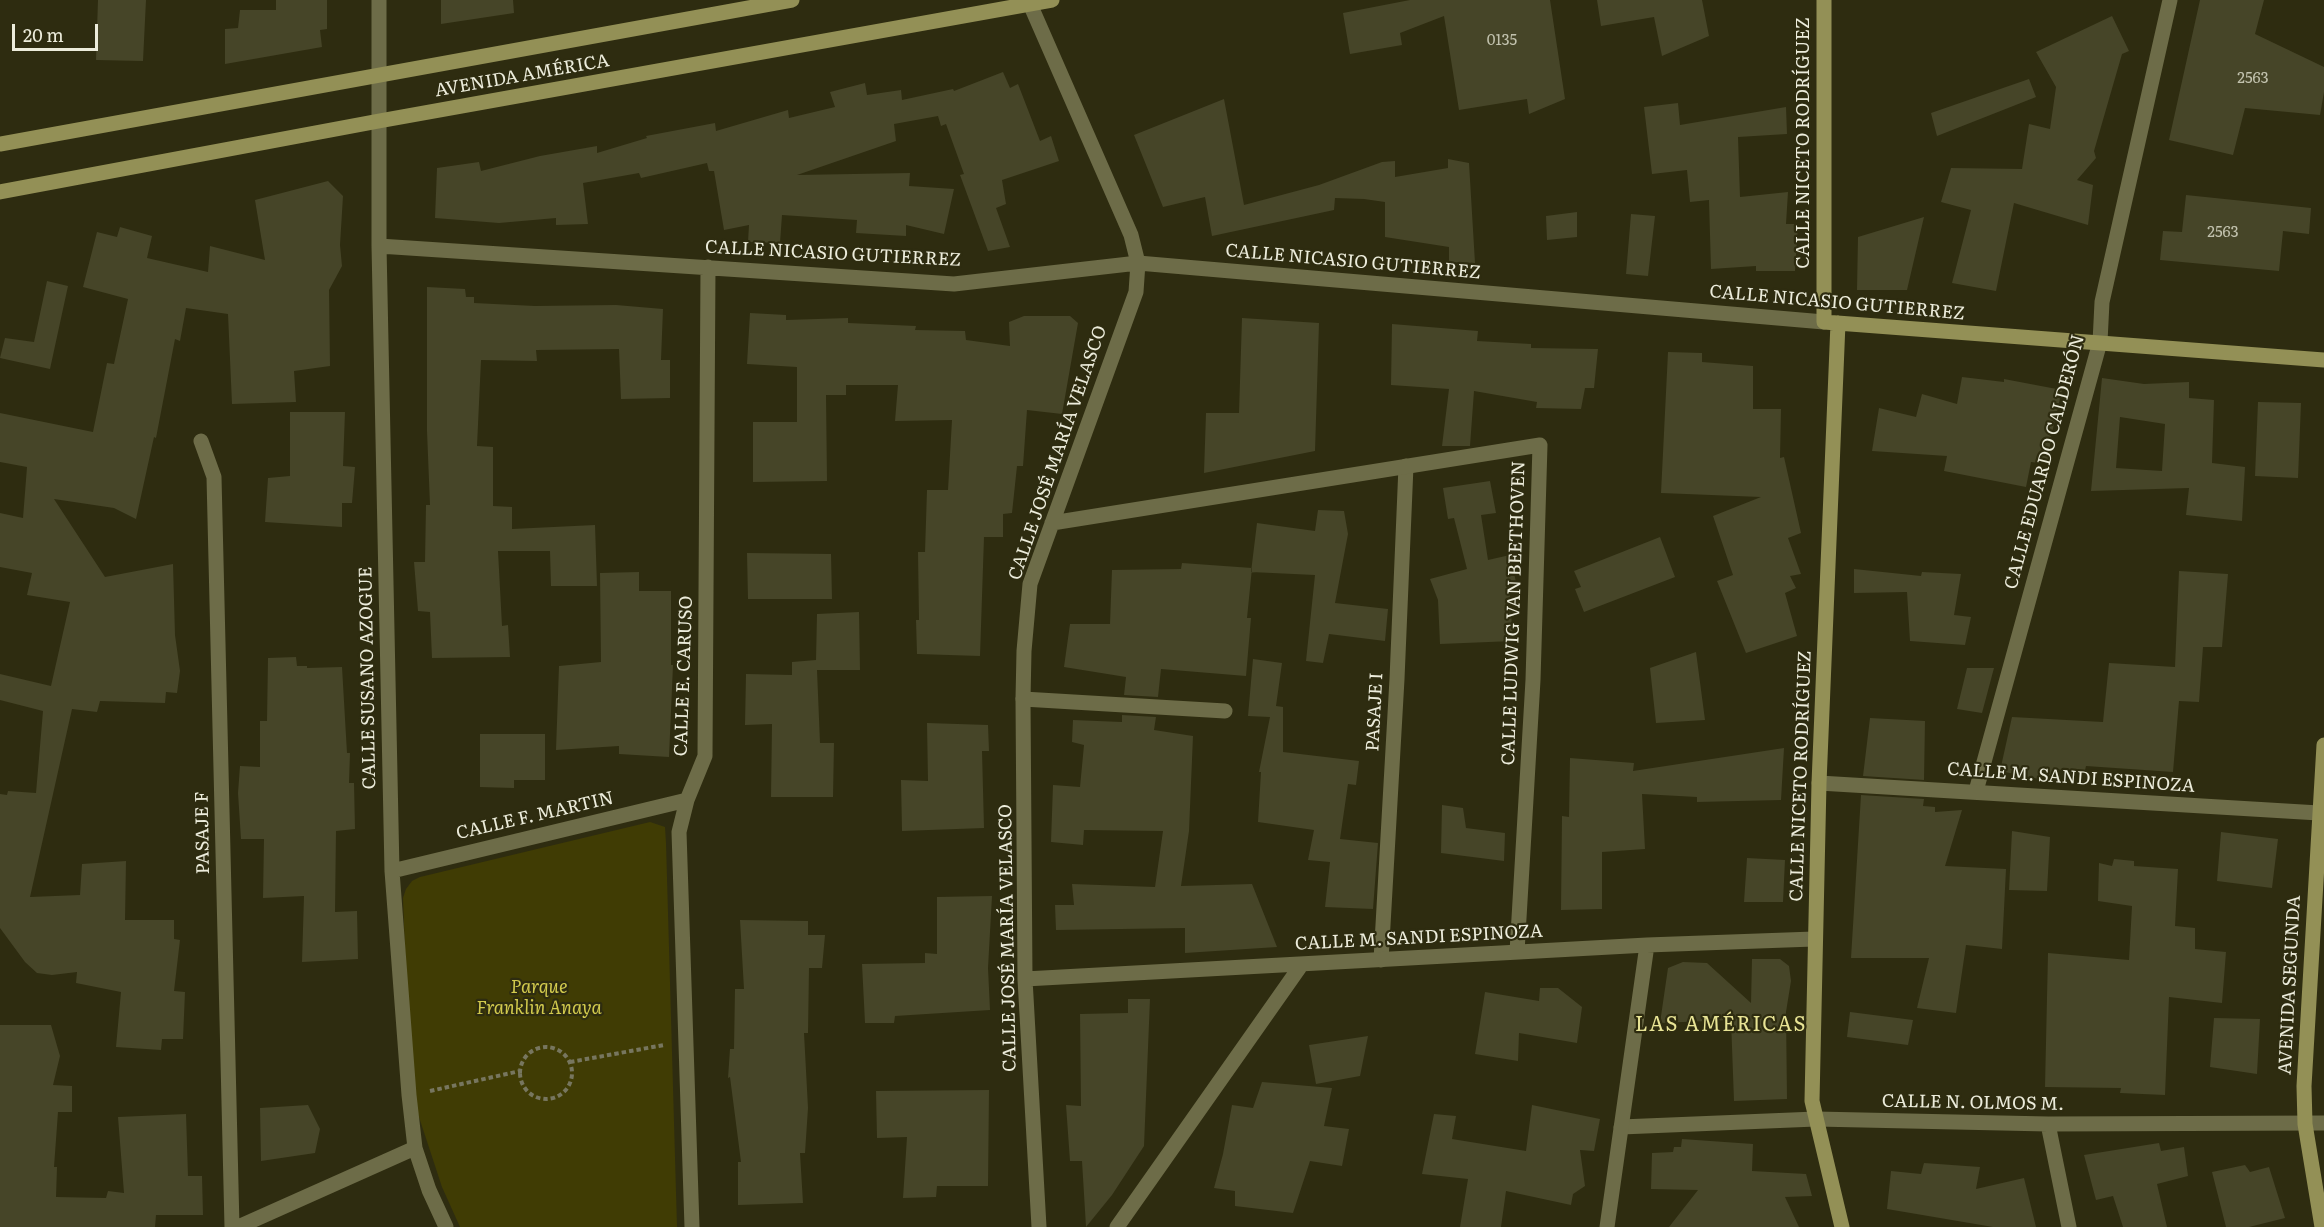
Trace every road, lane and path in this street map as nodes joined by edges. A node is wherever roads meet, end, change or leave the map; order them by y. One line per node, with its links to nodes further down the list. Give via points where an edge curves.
1 (380, 0): 7 (street, CALLE SUSANO AZOGUE)
2 (792, 0): 7 (main road, AVENIDA AMÉRICA)
3 (1052, 0): 6 (main road, AVENIDA AMÉRICA)
4 (1824, 0): 14 (main road, CALLE NICETO RODRÍGUEZ)
5 (2170, 0): 15 (street, CALLE EDUARDO CALDERÓN, via 2102,302)
6 (1030, 4): 8 (main road, AVENIDA AMÉRICA); 12 (street, CALLE JOSÉ MARÍA VELASCO, via 1131,234)
7 (379, 74): 8 (street, CALLE SUSANO AZOGUE); 9 (main road, AVENIDA AMÉRICA)
8 (379, 121): 10 (main road, AVENIDA AMÉRICA); 11 (street, CALLE SUSANO AZOGUE)
9 (0, 144)
10 (0, 192)
11 (379, 246): 13 (street, CALLE NICASIO GUTIERREZ); 27 (street, CALLE SUSANO AZOGUE)
12 (1138, 263): 13 (street, CALLE NICASIO GUTIERREZ, via 954,284); 14 (street, CALLE NICASIO GUTIERREZ); 19 (street, CALLE JOSÉ MARÍA VELASCO, via 1136,292)
13 (708, 267): 25 (street, CALLE E. CARUSO, via 705,756)
14 (1831, 323): 15 (main road, CALLE NICASIO GUTIERREZ); 23 (main road, CALLE NICETO RODRÍGUEZ)
15 (2100, 342): 16 (main road, CALLE NICASIO GUTIERREZ); 24 (street, CALLE EDUARDO CALDERÓN)
16 (2324, 360)
17 (201, 441): 44 (street, PASAJE F, via 214,477)
18 (1406, 466): 19 (street, CALLE LUDWIG VAN BEETHOVEN); 30 (street, CALLE LUDWIG VAN BEETHOVEN, via 1540,445 1533,680); 31 (street, PASAJE I)
19 (1052, 524): 20 (street, CALLE JOSÉ MARÍA VELASCO, via 1030,584)
20 (1023, 699): 21 (street); 33 (street, CALLE JOSÉ MARÍA VELASCO)
21 (1225, 711)
22 (2324, 745): 26 (main road, AVENIDA SEGUNDA)
23 (1820, 783): 24 (street, CALLE M. SANDI ESPINOZA); 28 (main road, CALLE NICETO RODRÍGUEZ)
24 (1976, 791): 26 (street, CALLE M. SANDI ESPINOZA)
25 (687, 800): 27 (street, CALLE F. MARTIN); 34 (street, CALLE E. CARUSO, via 679,832)
26 (2319, 813): 41 (main road, AVENIDA SEGUNDA)
27 (392, 871): 37 (street, CALLE SUSANO AZOGUE)
28 (1814, 939): 29 (street, CALLE M. SANDI ESPINOZA); 38 (main road, CALLE NICETO RODRÍGUEZ, via 1812,1101)
29 (1647, 945): 30 (street, CALLE M. SANDI ESPINOZA); 42 (street)
30 (1517, 952): 31 (street, CALLE M. SANDI ESPINOZA)
31 (1381, 960): 32 (street, CALLE M. SANDI ESPINOZA)
32 (1302, 964): 33 (street, CALLE M. SANDI ESPINOZA); 49 (street)
33 (1025, 979): 48 (street, CALLE JOSÉ MARÍA VELASCO)
34 (685, 1043): 35 (path); 47 (street, CALLE E. CARUSO)
35 (570, 1062): 36 (path, via 558,1050 542,1047 527,1056); 36 (path, via 572,1078 556,1097 539,1098 531,1094)
36 (520, 1071): 37 (path)
37 (409, 1095): 43 (street, CALLE SUSANO AZOGUE)
38 (1816, 1119): 40 (street, CALLE N. OLMOS M.); 42 (street, CALLE N. OLMOS M.); 51 (main road, CALLE NICETO RODRÍGUEZ)
39 (2324, 1123): 41 (street, CALLE N. OLMOS M.)
40 (2048, 1124): 41 (street, CALLE N. OLMOS M.); 52 (street)
41 (2305, 1124): 53 (main road, AVENIDA SEGUNDA)
42 (1621, 1127): 50 (street)
43 (415, 1148): 45 (street); 46 (street, CALLE SUSANO AZOGUE)
44 (232, 1227)
45 (238, 1227)
46 (446, 1227)
47 (692, 1227)
48 (1039, 1227)
49 (1117, 1227)
50 (1607, 1227)
51 (1842, 1227)
52 (2069, 1227)
53 (2322, 1227)

